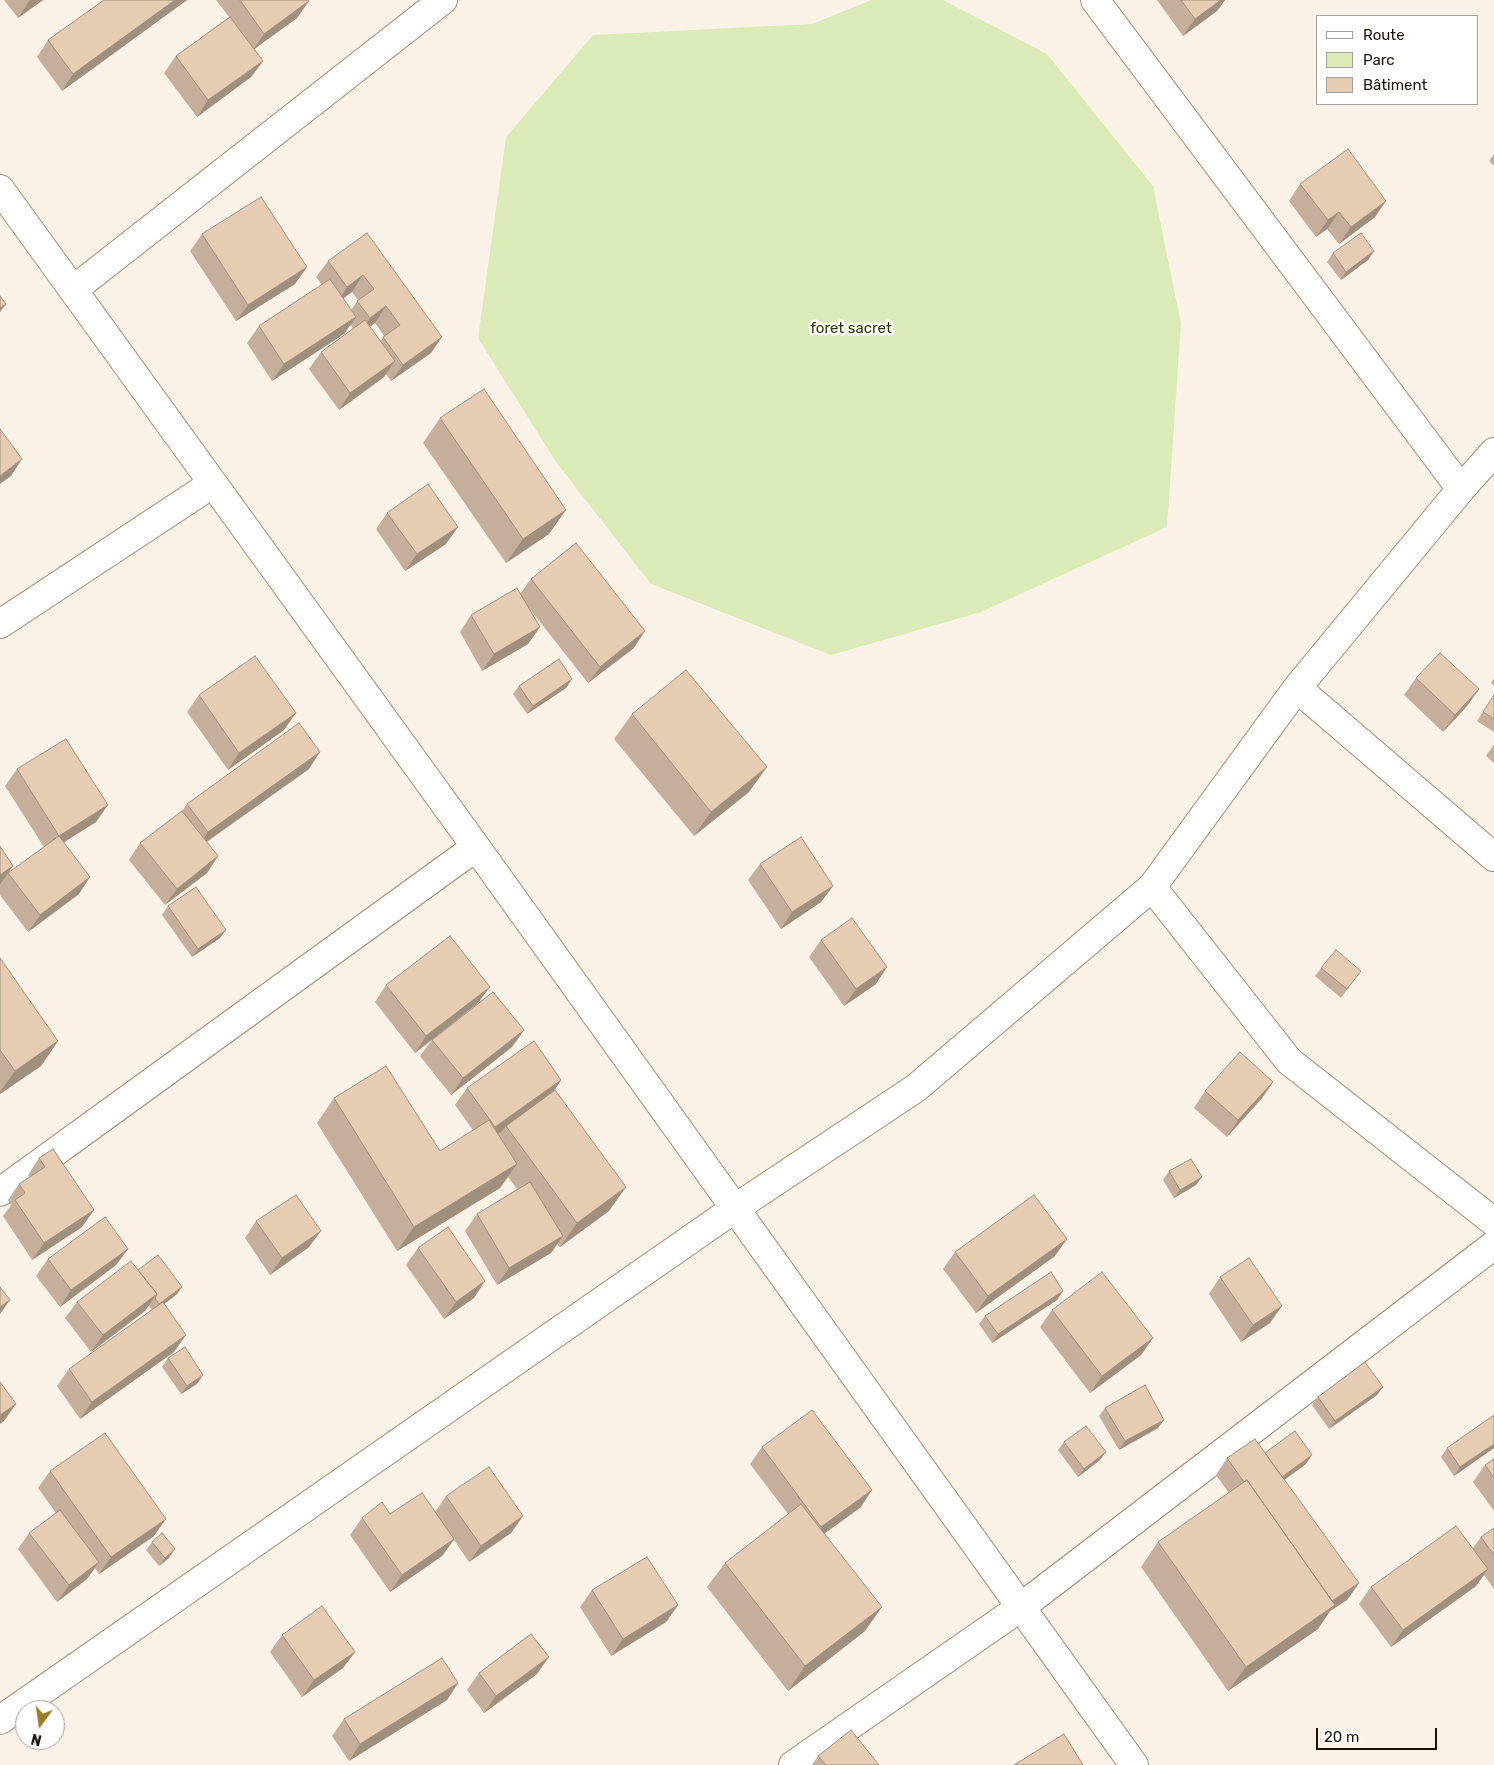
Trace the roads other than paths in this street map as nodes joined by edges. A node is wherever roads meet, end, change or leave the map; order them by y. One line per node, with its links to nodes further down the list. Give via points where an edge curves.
1 (443, 0): 4 (street)
2 (1095, 0): 7 (street)
3 (0, 188): 4 (street)
4 (73, 290): 6 (street)
5 (1494, 452): 7 (street)
6 (212, 484): 8 (street); 10 (street)
7 (1460, 489): 9 (street)
8 (0, 624)
9 (1297, 688): 11 (street); 12 (street)
10 (476, 847): 13 (street); 14 (street)
11 (1494, 857)
12 (1152, 887): 14 (street, via 916,1088); 15 (street, via 1289,1061)
13 (0, 1192)
14 (734, 1209): 17 (street); 18 (street)
15 (1494, 1222)
16 (1494, 1245): 17 (street)
17 (1021, 1607): 19 (street); 20 (street)
18 (0, 1720)
19 (793, 1765)
20 (1134, 1765)

